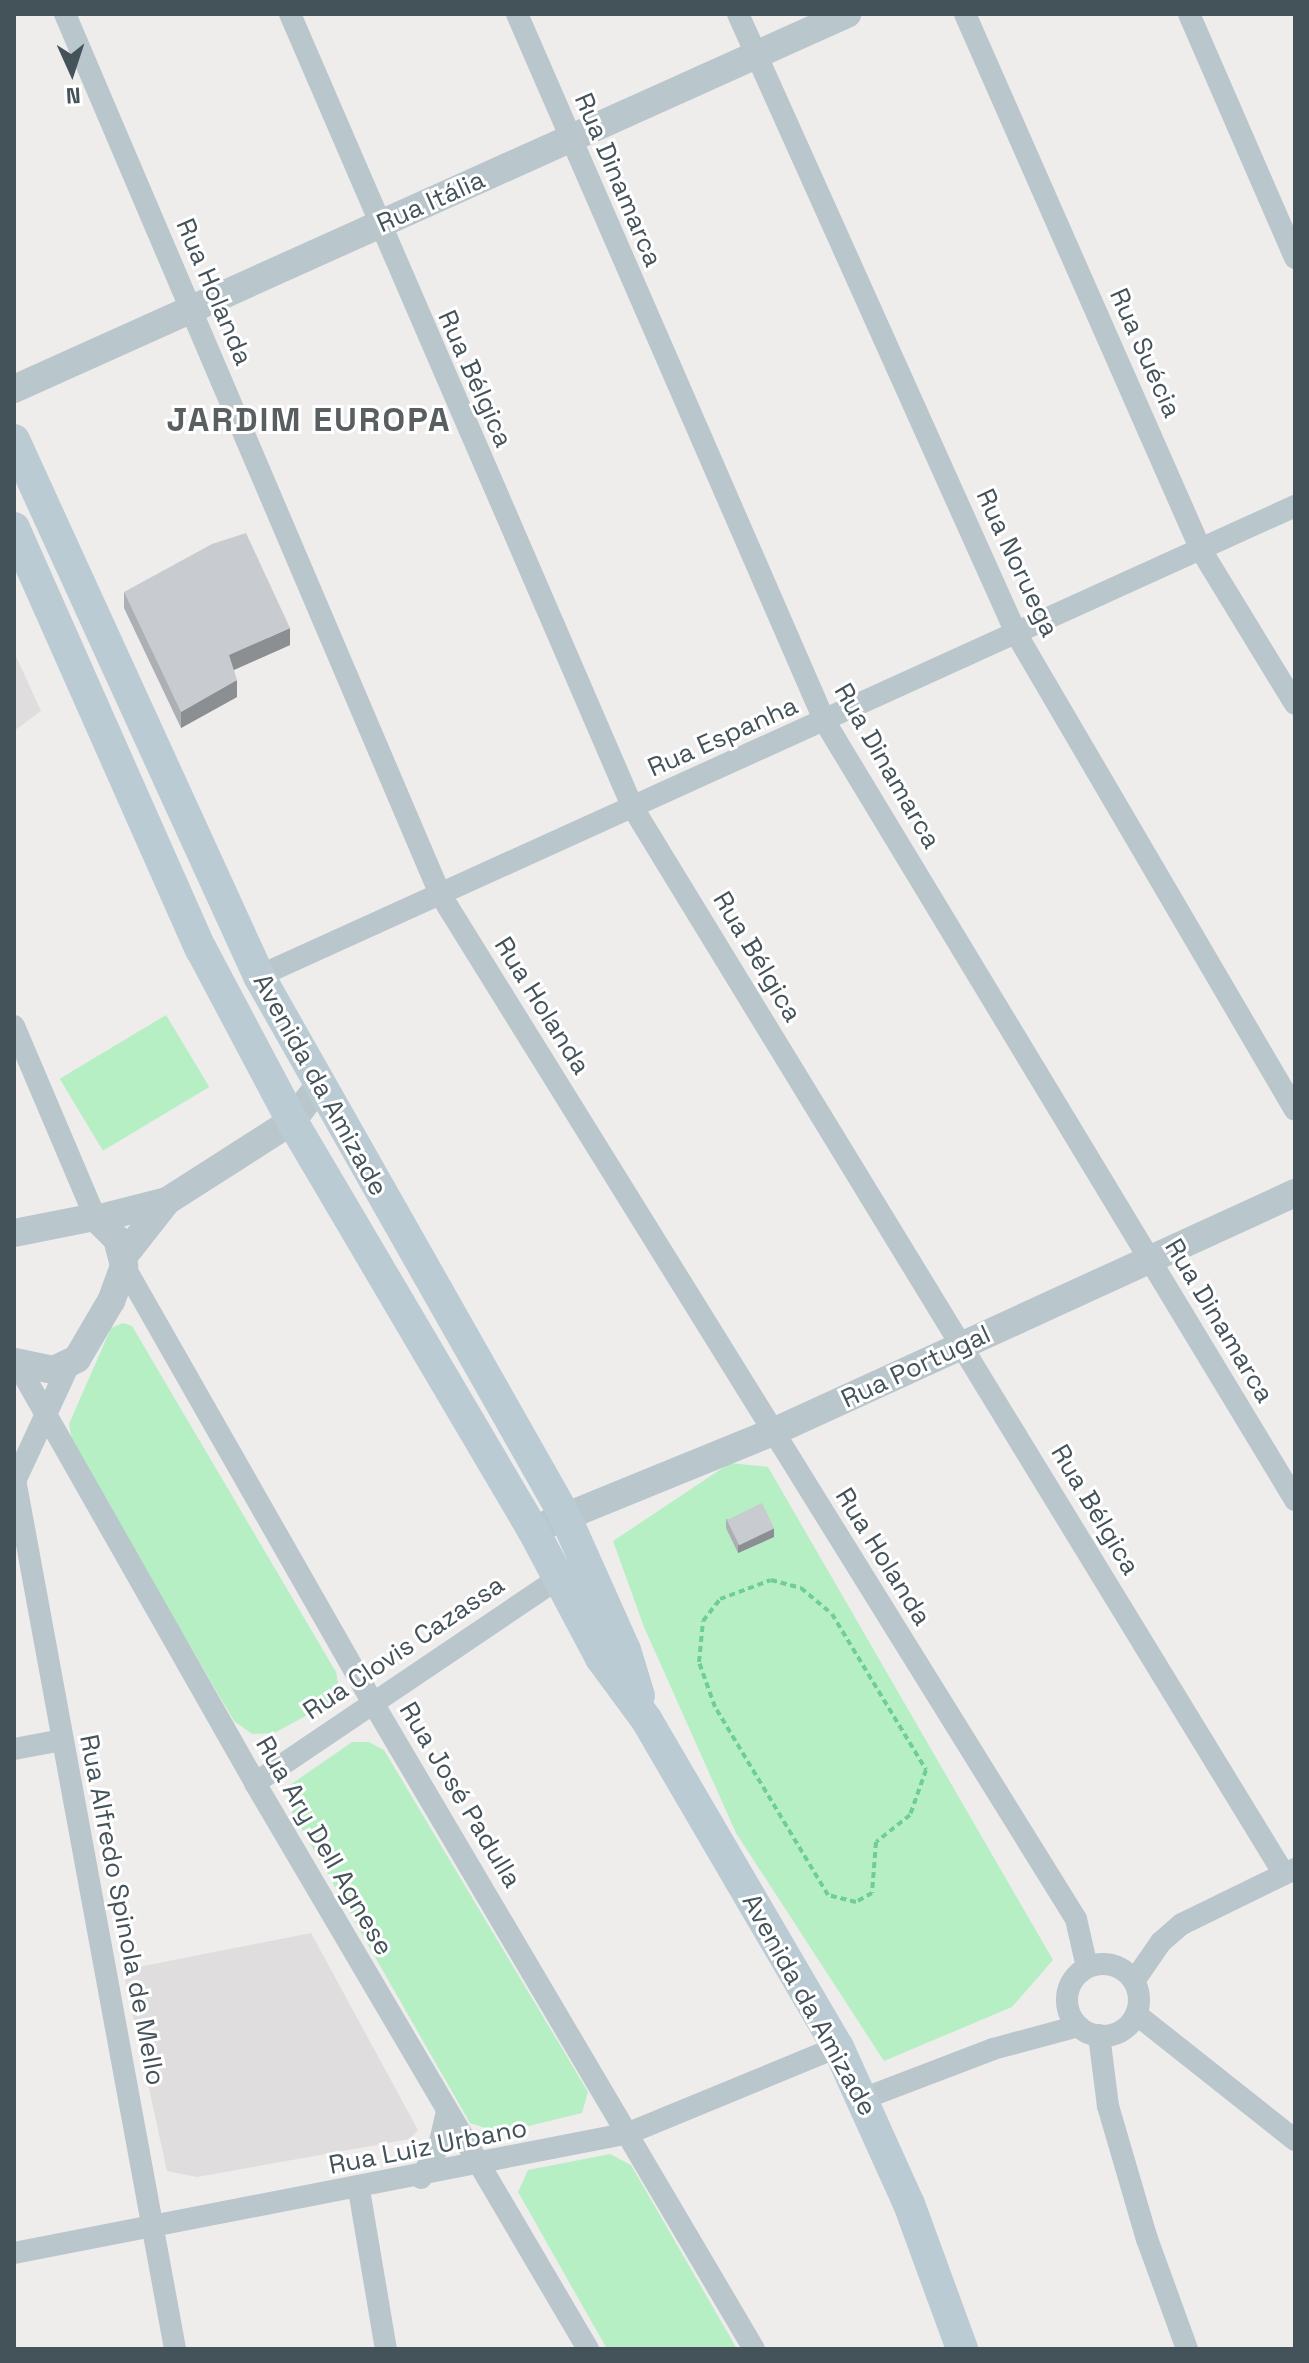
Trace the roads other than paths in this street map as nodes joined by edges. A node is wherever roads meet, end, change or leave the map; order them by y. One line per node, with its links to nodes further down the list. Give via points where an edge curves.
1 (65, 14): 12 (street, Rua Holanda)
2 (290, 14): 10 (street, Rua Bélgica)
3 (517, 14): 9 (street, Rua Dinamarca)
4 (738, 14): 8 (street, Rua Noruega)
5 (847, 14): 8 (street, Rua Itália)
6 (965, 14): 17 (street, Rua Suécia)
7 (1189, 14): 11 (street)
8 (756, 57): 9 (street, Rua Itália); 19 (street, Rua Noruega)
9 (569, 139): 10 (street, Rua Itália); 21 (street, Rua Dinamarca)
10 (378, 227): 12 (street, Rua Itália); 22 (street, Rua Bélgica)
11 (1295, 258)
12 (192, 311): 13 (street, Rua Itália); 23 (street, Rua Holanda)
13 (14, 389)
14 (14, 440): 25 (main road, Avenida da Amizade)
15 (1295, 506): 17 (street, Rua Espanha)
16 (14, 528): 18 (main road, Avenida da Amizade)
17 (1201, 550): 19 (street, Rua Espanha); 20 (street, Rua Suécia)
18 (23, 572): 24 (main road, Avenida da Amizade)
19 (1017, 635): 21 (street, Rua Espanha); 28 (street, Rua Noruega)
20 (1295, 704)
21 (825, 722): 22 (street, Rua Espanha); 34 (street, Rua Dinamarca)
22 (633, 808): 23 (street, Rua Espanha); 36 (street, Rua Bélgica)
23 (440, 894): 25 (street, Rua Espanha); 40 (street, Rua Holanda)
24 (201, 949): 25 (main road, via 234,981); 29 (main road, Avenida da Amizade)
25 (259, 976): 27 (main road, Avenida da Amizade)
26 (14, 1026): 32 (street)
27 (318, 1087): 29 (street); 43 (main road, Avenida da Amizade)
28 (1295, 1110)
29 (292, 1121): 31 (street); 44 (main road, Avenida da Amizade)
30 (1295, 1193): 34 (street, Rua Portugal)
31 (167, 1201): 32 (street); 35 (street)
32 (98, 1218): 33 (street); 35 (street, via 117,1239)
33 (14, 1233)
34 (1148, 1259): 36 (street, Rua Portugal); 42 (street, Rua Dinamarca)
35 (124, 1261): 38 (street, via 89,1345); 47 (street, Rua José Padulla)
36 (962, 1346): 40 (street, Rua Portugal); 52 (street, Rua Bélgica)
37 (16, 1364): 38 (street); 39 (street, Rua Ary Dell Agnese)
38 (68, 1367): 39 (street, Rua Alfredo Spinola de Mello)
39 (44, 1419): 41 (street, Rua Alfredo Spinola de Mello); 51 (street, Rua Ary Dell Agnese)
40 (773, 1432): 43 (street, Rua Portugal); 53 (street, Rua Holanda, via 1076,1919)
41 (15, 1477): 49 (street, Rua Alfredo Spinola de Mello)
42 (1295, 1500)
43 (565, 1516): 44 (street, Rua Portugal); 45 (main road, Avenida da Amizade)
44 (533, 1530): 46 (main road, Avenida da Amizade)
45 (586, 1561): 46 (street, Rua Clovis Cazassa); 48 (main road, Avenida da Amizade, via 625,1650)
46 (558, 1578): 47 (street, Rua Clovis Cazassa); 48 (main road, Avenida da Amizade, via 601,1658)
47 (373, 1703): 51 (street, Rua Clovis Cazassa); 61 (street, Rua José Padulla)
48 (646, 1719): 58 (main road, Avenida da Amizade)
49 (62, 1740): 50 (street); 66 (street, Rua Alfredo Spinola de Mello)
50 (14, 1749)
51 (255, 1783): 60 (street, Rua Ary Dell Agnese)
52 (1290, 1872): 54 (street, via 1182,1924 1161,1942)
53 (1087, 1967): 54 (street, via 1118,1967); 56 (street, via 1068,1987 1070,2015)
54 (1134, 1981): 55 (street)
55 (1136, 2014): 57 (street, via 1121,2031); 62 (street)
56 (1078, 2026): 57 (street); 59 (street, via 993,2049)
57 (1099, 2035): 73 (street, via 1108,2106 1147,2239)
58 (838, 2047): 59 (main road, Avenida da Amizade); 61 (street, Rua Luiz Urbano)
59 (865, 2098): 72 (main road, Avenida da Amizade)
60 (447, 2111): 63 (street, Rua Ary Dell Agnese); 64 (street, via 439,2146)
61 (629, 2133): 63 (street, Rua Luiz Urbano); 71 (street, Rua José Padulla)
62 (1295, 2140)
63 (481, 2166): 64 (street, Rua Luiz Urbano); 70 (street, Rua Ary Dell Agnese)
64 (421, 2178): 65 (street, Rua Luiz Urbano)
65 (359, 2190): 66 (street, Rua Luiz Urbano); 69 (street)
66 (153, 2228): 67 (street, Rua Luiz Urbano); 68 (street, Rua Alfredo Spinola de Mello)
67 (14, 2253)
68 (175, 2349)
69 (386, 2349)
70 (588, 2349)
71 (754, 2349)
72 (962, 2349)
73 (1187, 2349)

